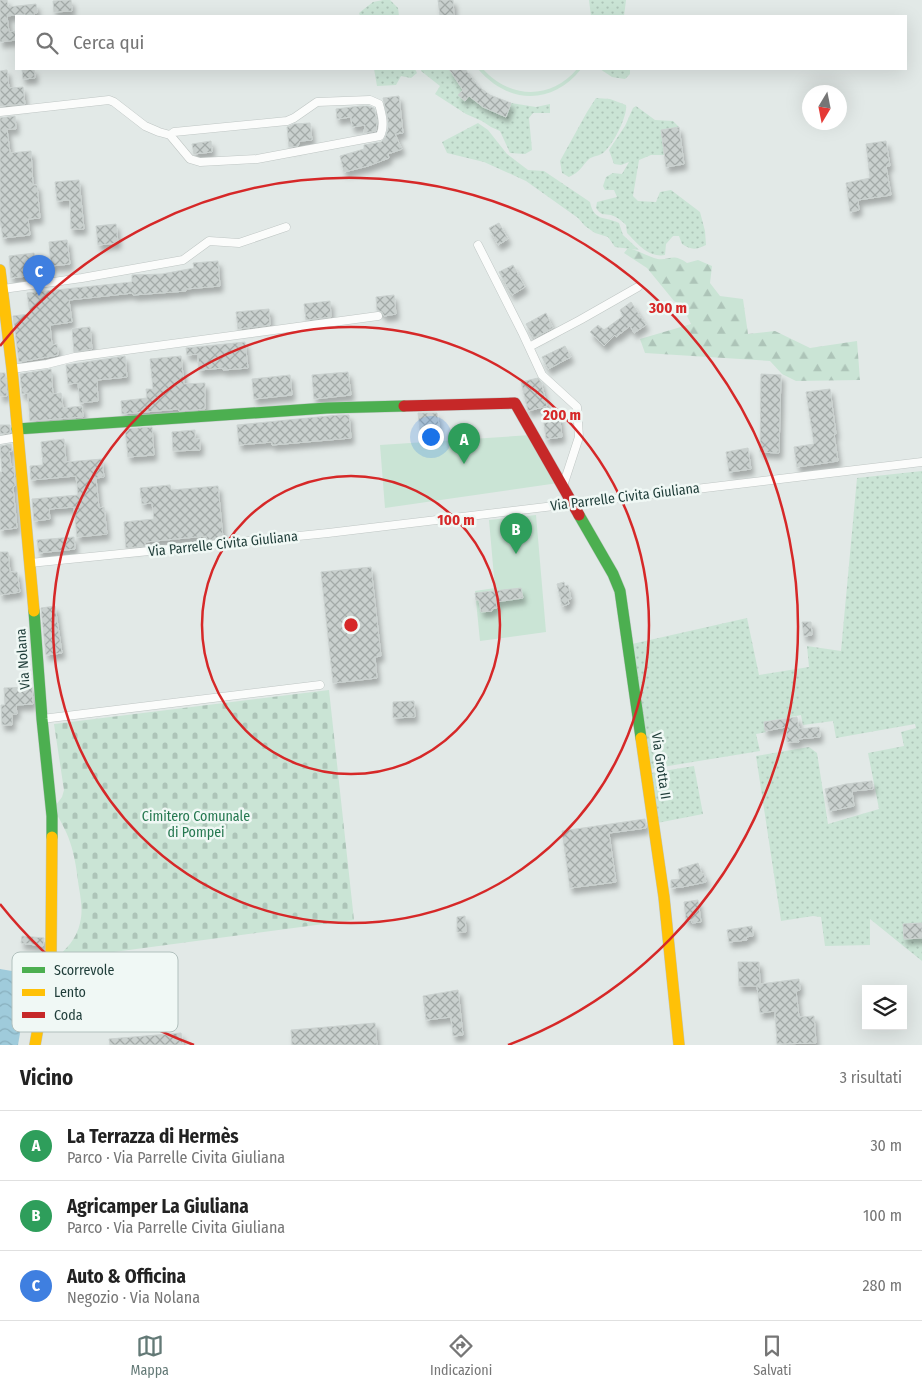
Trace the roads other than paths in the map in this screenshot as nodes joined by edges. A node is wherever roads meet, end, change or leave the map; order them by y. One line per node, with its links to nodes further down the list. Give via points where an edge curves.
1 (0, 112): 2 (street, via 108,100 145,126)
2 (170, 135): 2 (street, via 174,132 287,121 317,102 370,100 379,104 382,117 380,136 257,159 200,162 190,159)
3 (286, 227): 7 (street, via 239,243 209,241 183,260)
4 (478, 245): 9 (street)
5 (0, 270): 7 (street, Via Nolana)
6 (638, 287): 9 (street)
7 (3, 289): 10 (street, Via Nolana)
8 (378, 316): 10 (street, via 84,356)
9 (529, 347): 14 (street, via 542,375 577,407 579,437)
10 (12, 369): 11 (street, Via Nolana)
11 (18, 433): 12 (street); 14 (street, Via Grotta II, via 327,408 515,403); 16 (street, Via Nolana)
12 (0, 440)
13 (922, 462): 15 (street, Via Parrelle Civita Giuliana)
14 (563, 486): 15 (street, Via Grotta II)
15 (573, 504): 16 (street, Via Parrelle Civita Giuliana); 22 (street, Via Grotta II, via 620,591 664,897)
16 (30, 563): 18 (street, Via Nolana)
17 (320, 685): 18 (street)
18 (42, 719): 19 (street, Via Nolana, via 52,816)
19 (51, 952)
20 (37, 1032): 21 (street, Via Nolana)
21 (35, 1045)
22 (679, 1045)

